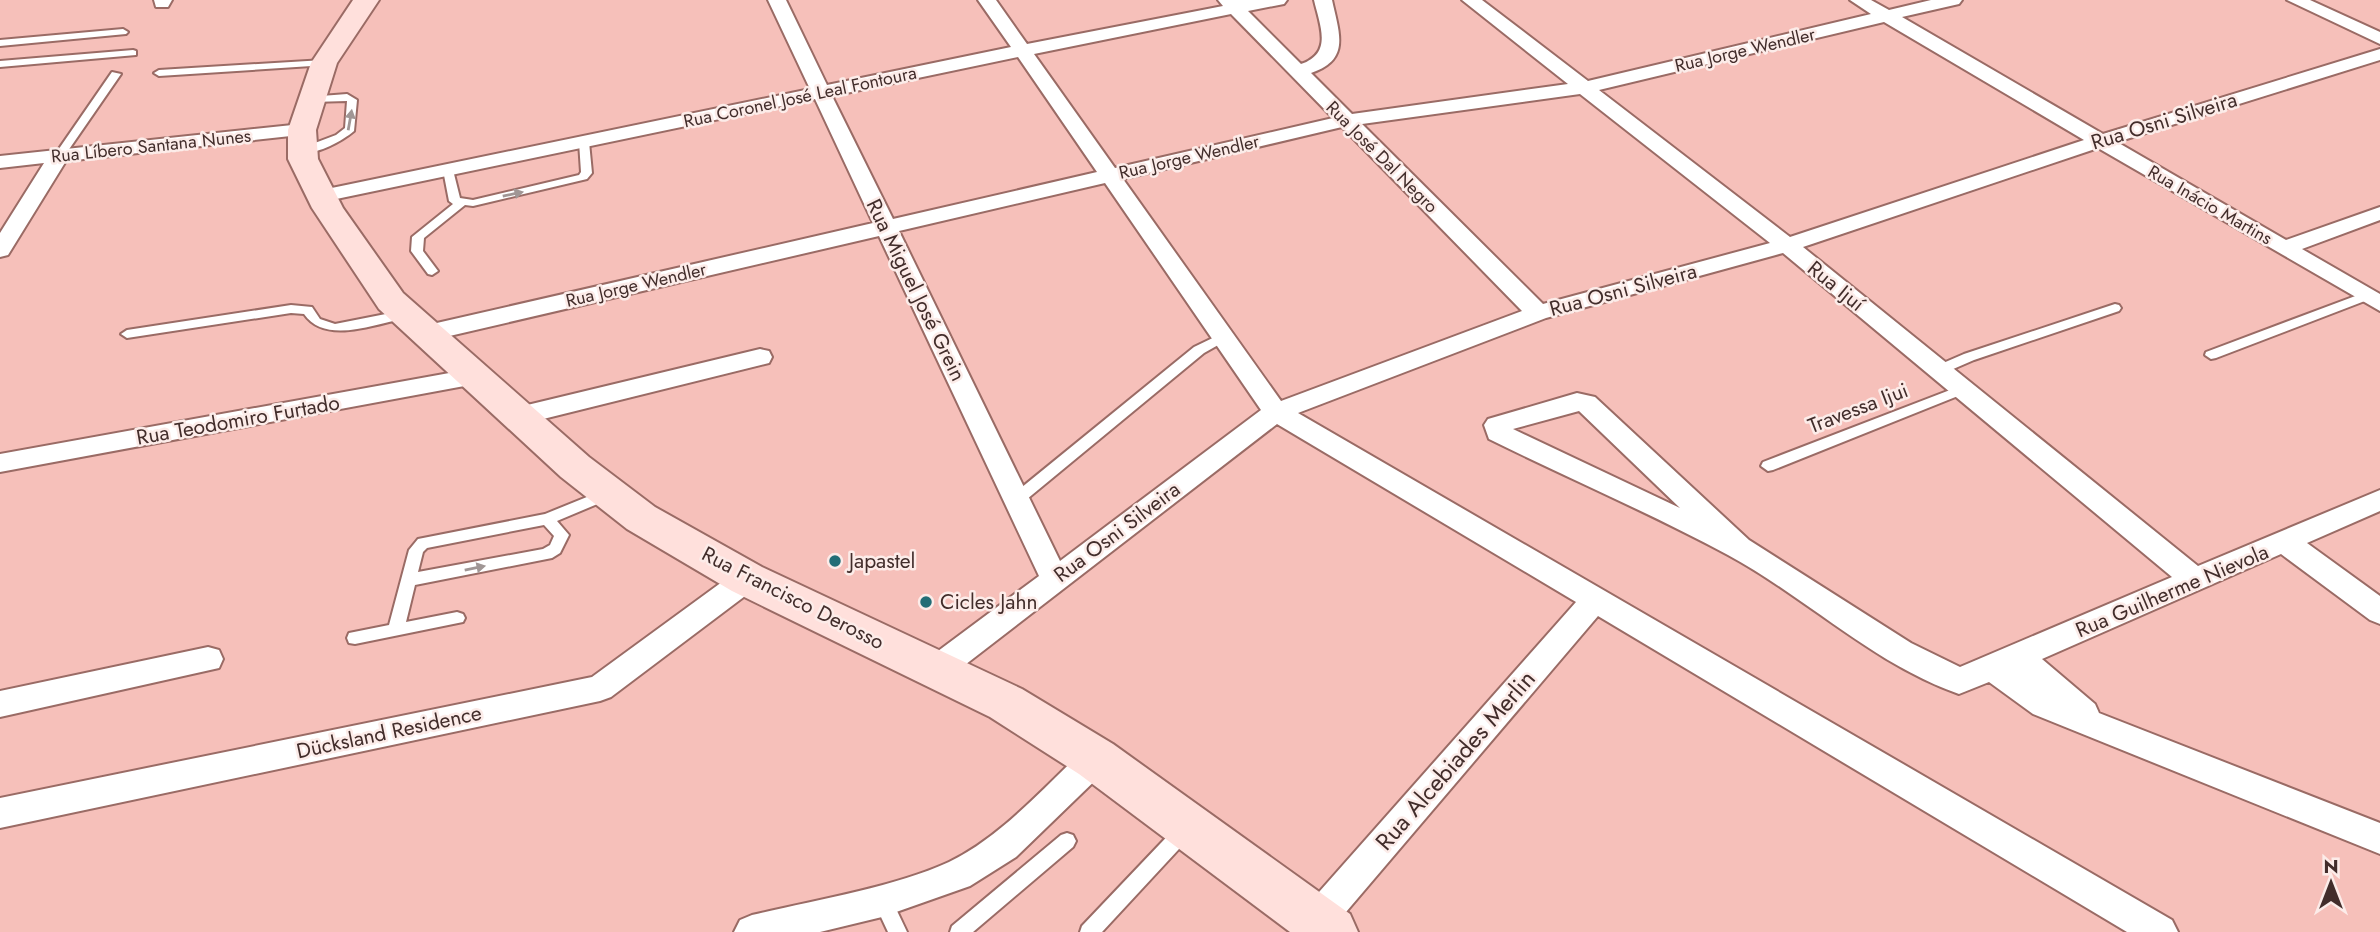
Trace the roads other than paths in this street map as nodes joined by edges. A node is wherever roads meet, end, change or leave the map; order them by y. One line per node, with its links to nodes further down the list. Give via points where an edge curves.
1 (366, 0): 24 (main road)
2 (777, 0): 23 (street, Rua Miguel José Grein)
3 (987, 0): 15 (street)
4 (1278, 0): 10 (street, Rua Coronel José Leal Fontoura)
5 (1323, 0): 19 (street, via 1329,54 1323,62)
6 (1471, 0): 22 (street, Rua Ijuí)
7 (1859, 0): 11 (street, Rua Inácio Martins)
8 (1953, 0): 11 (street, Rua Jorge Wendler)
9 (2296, 0): 13 (street)
10 (1231, 4): 15 (street, Rua Coronel José Leal Fontoura); 19 (street, Rua José Dal Negro)
11 (1888, 17): 22 (street, Rua Jorge Wendler); 26 (street, Rua Inácio Martins)
12 (123, 32): 14 (lane)
13 (2380, 39)
14 (0, 43)
15 (1024, 50): 23 (street, Rua Coronel José Leal Fontoura); 31 (street)
16 (133, 53): 18 (lane)
17 (2380, 54): 26 (street, Rua Osni Silveira)
18 (0, 64)
19 (1297, 72): 25 (street, Rua José Dal Negro)
20 (159, 73): 24 (lane)
21 (117, 74): 28 (lane)
22 (1587, 87): 25 (street, Rua Jorge Wendler); 36 (street, Rua Ijuí)
23 (821, 93): 27 (street, Rua Coronel José Leal Fontoura); 35 (street, Rua Miguel José Grein)
24 (310, 111): 28 (street, Rua Líbero Santana Nunes); 32 (main road, Rua Francisco Derosso, via 303,159)
25 (1345, 121): 31 (street, Rua Jorge Wendler); 42 (street, Rua José Dal Negro)
26 (2100, 141): 36 (street, Rua Osni Silveira); 37 (street, Rua Inácio Martins)
27 (584, 142): 30 (street, Rua Coronel José Leal Fontoura); 33 (lane, one-way to 27, via 583,177 587,173)
28 (59, 156): 29 (street, Rua Líbero Santana Nunes); 38 (street)
29 (0, 162)
30 (448, 170): 32 (street, Rua Coronel José Leal Fontoura); 33 (lane, via 455,201)
31 (1109, 176): 35 (street, Rua Jorge Wendler); 45 (street)
32 (322, 196): 43 (main road, Rua Francisco Derosso, via 391,301)
33 (460, 204): 39 (lane, via 418,237 417,251)
34 (2380, 213): 37 (street)
35 (886, 227): 43 (street, Rua Jorge Wendler); 56 (street, Rua Miguel José Grein)
36 (1787, 245): 42 (street, Rua Osni Silveira); 48 (street, Rua Ijuí)
37 (2283, 248): 40 (street, Rua Inácio Martins)
38 (0, 250)
39 (432, 271)
40 (2373, 300): 46 (lane)
41 (2115, 308): 48 (lane)
42 (1538, 313): 51 (street, Rua Osni Silveira)
43 (417, 323): 44 (lane, via 334,328 316,323 309,310 291,309); 49 (main road, Rua Francisco Derosso)
44 (127, 334)
45 (1223, 337): 51 (street); 56 (lane, via 1199,350)
46 (2211, 355)
47 (760, 357): 52 (street)
48 (1939, 370): 50 (street, Rua Ijuí)
49 (477, 376): 52 (main road, Rua Francisco Derosso); 53 (street, Rua Teodomiro Furtado)
50 (1963, 389): 54 (lane, Travessa Ijui); 64 (street, Rua Ijuí)
51 (1276, 412): 63 (street, Rua Osni Silveira); 65 (street)
52 (519, 416): 55 (main road, Rua Francisco Derosso)
53 (0, 463)
54 (1768, 466)
55 (609, 494): 58 (lane); 61 (main road, Rua Francisco Derosso)
56 (1016, 500): 63 (street, Rua Miguel José Grein)
57 (2380, 500): 59 (street, Rua Guilherme Nievola)
58 (547, 519): 62 (lane, via 423,543 416,550); 62 (lane, one-way to 58, via 547,554 562,535)
59 (2285, 542): 64 (street, Rua Guilherme Nievola); 66 (street)
60 (1739, 548): 60 (street, via 1586,403 1497,425 1498,433); 72 (street, via 1900,652)
61 (747, 579): 71 (main road, Rua Francisco Derosso); 75 (street, Dücksland Residence, via 600,688)
62 (408, 580): 68 (lane)
63 (1055, 580): 71 (street, Rua Osni Silveira)
64 (2196, 580): 72 (street, Rua Guilherme Nievola)
65 (1595, 600): 80 (street, Rua Alcebiades Merlin); 85 (street)
66 (2380, 612)
67 (457, 618): 68 (lane)
68 (396, 629): 69 (lane)
69 (355, 638)
70 (208, 659): 73 (street)
71 (937, 669): 74 (main road, Rua Francisco Derosso, via 1006,704)
72 (1988, 670): 77 (street, via 2044,705)
73 (0, 704)
74 (1096, 759): 76 (main road, Rua Francisco Derosso); 79 (street, via 1004,846 958,875)
75 (0, 813)
76 (1189, 827): 80 (main road, Rua Francisco Derosso); 84 (lane)
77 (2380, 839)
78 (1067, 841): 83 (lane)
79 (882, 900): 81 (street); 82 (lane)
80 (1324, 926)
81 (752, 932)
82 (898, 932)
83 (959, 932)
84 (1089, 932)
85 (2161, 932)

